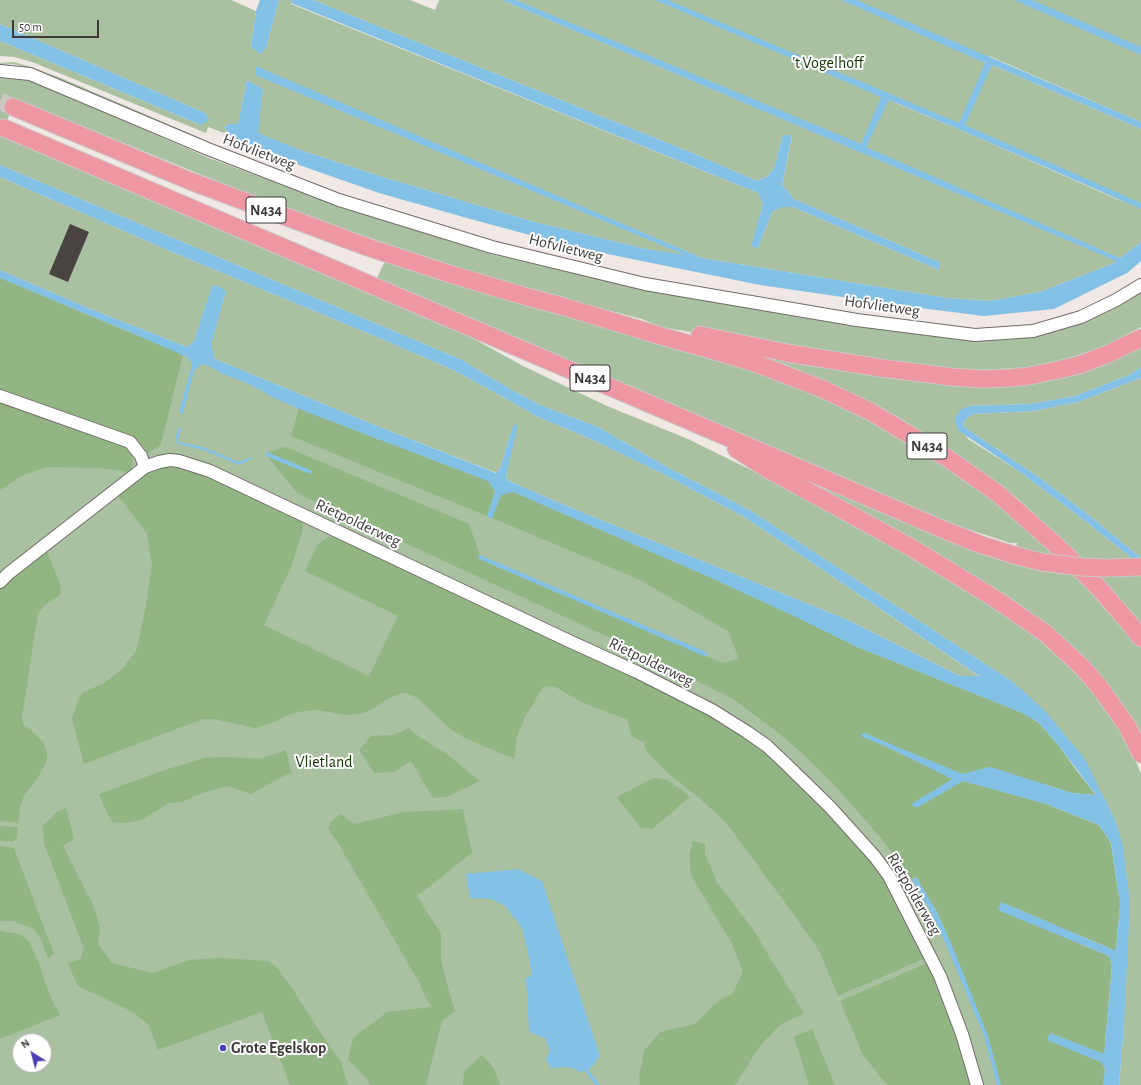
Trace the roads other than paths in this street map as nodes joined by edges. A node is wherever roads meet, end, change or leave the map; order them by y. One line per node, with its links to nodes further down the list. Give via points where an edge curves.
1 (0, 71): 4 (street, Hofvlietweg, via 30,74 208,149 339,200 492,246 645,284 857,320 975,335 1033,331 1081,317)
2 (13, 107): 5 (highway, N434, via 190,181 352,242 450,274)
3 (4, 128): 8 (highway, N434)
4 (1141, 285)
5 (565, 307): 6 (highway, N434, via 787,353 881,368 982,379 1029,376 1078,365); 12 (highway, N434, via 755,363 825,390 883,420 947,458 997,493 1063,552)
6 (1141, 338)
7 (0, 396): 9 (street, via 130,442 141,456)
8 (696, 424): 10 (highway, N434, bridge, via 979,544 1041,562 1082,567); 13 (highway, N434, via 769,470 912,548 1045,633 1082,666 1098,685 1127,726)
9 (145, 467): 11 (street, Rietpolderweg); 14 (street, Rietpolderweg, via 170,460 210,471 637,672 712,710 762,743 830,807 889,876 940,976 962,1034)
10 (1141, 567)
11 (0, 582)
12 (1141, 638)
13 (1141, 754)
14 (977, 1085)

